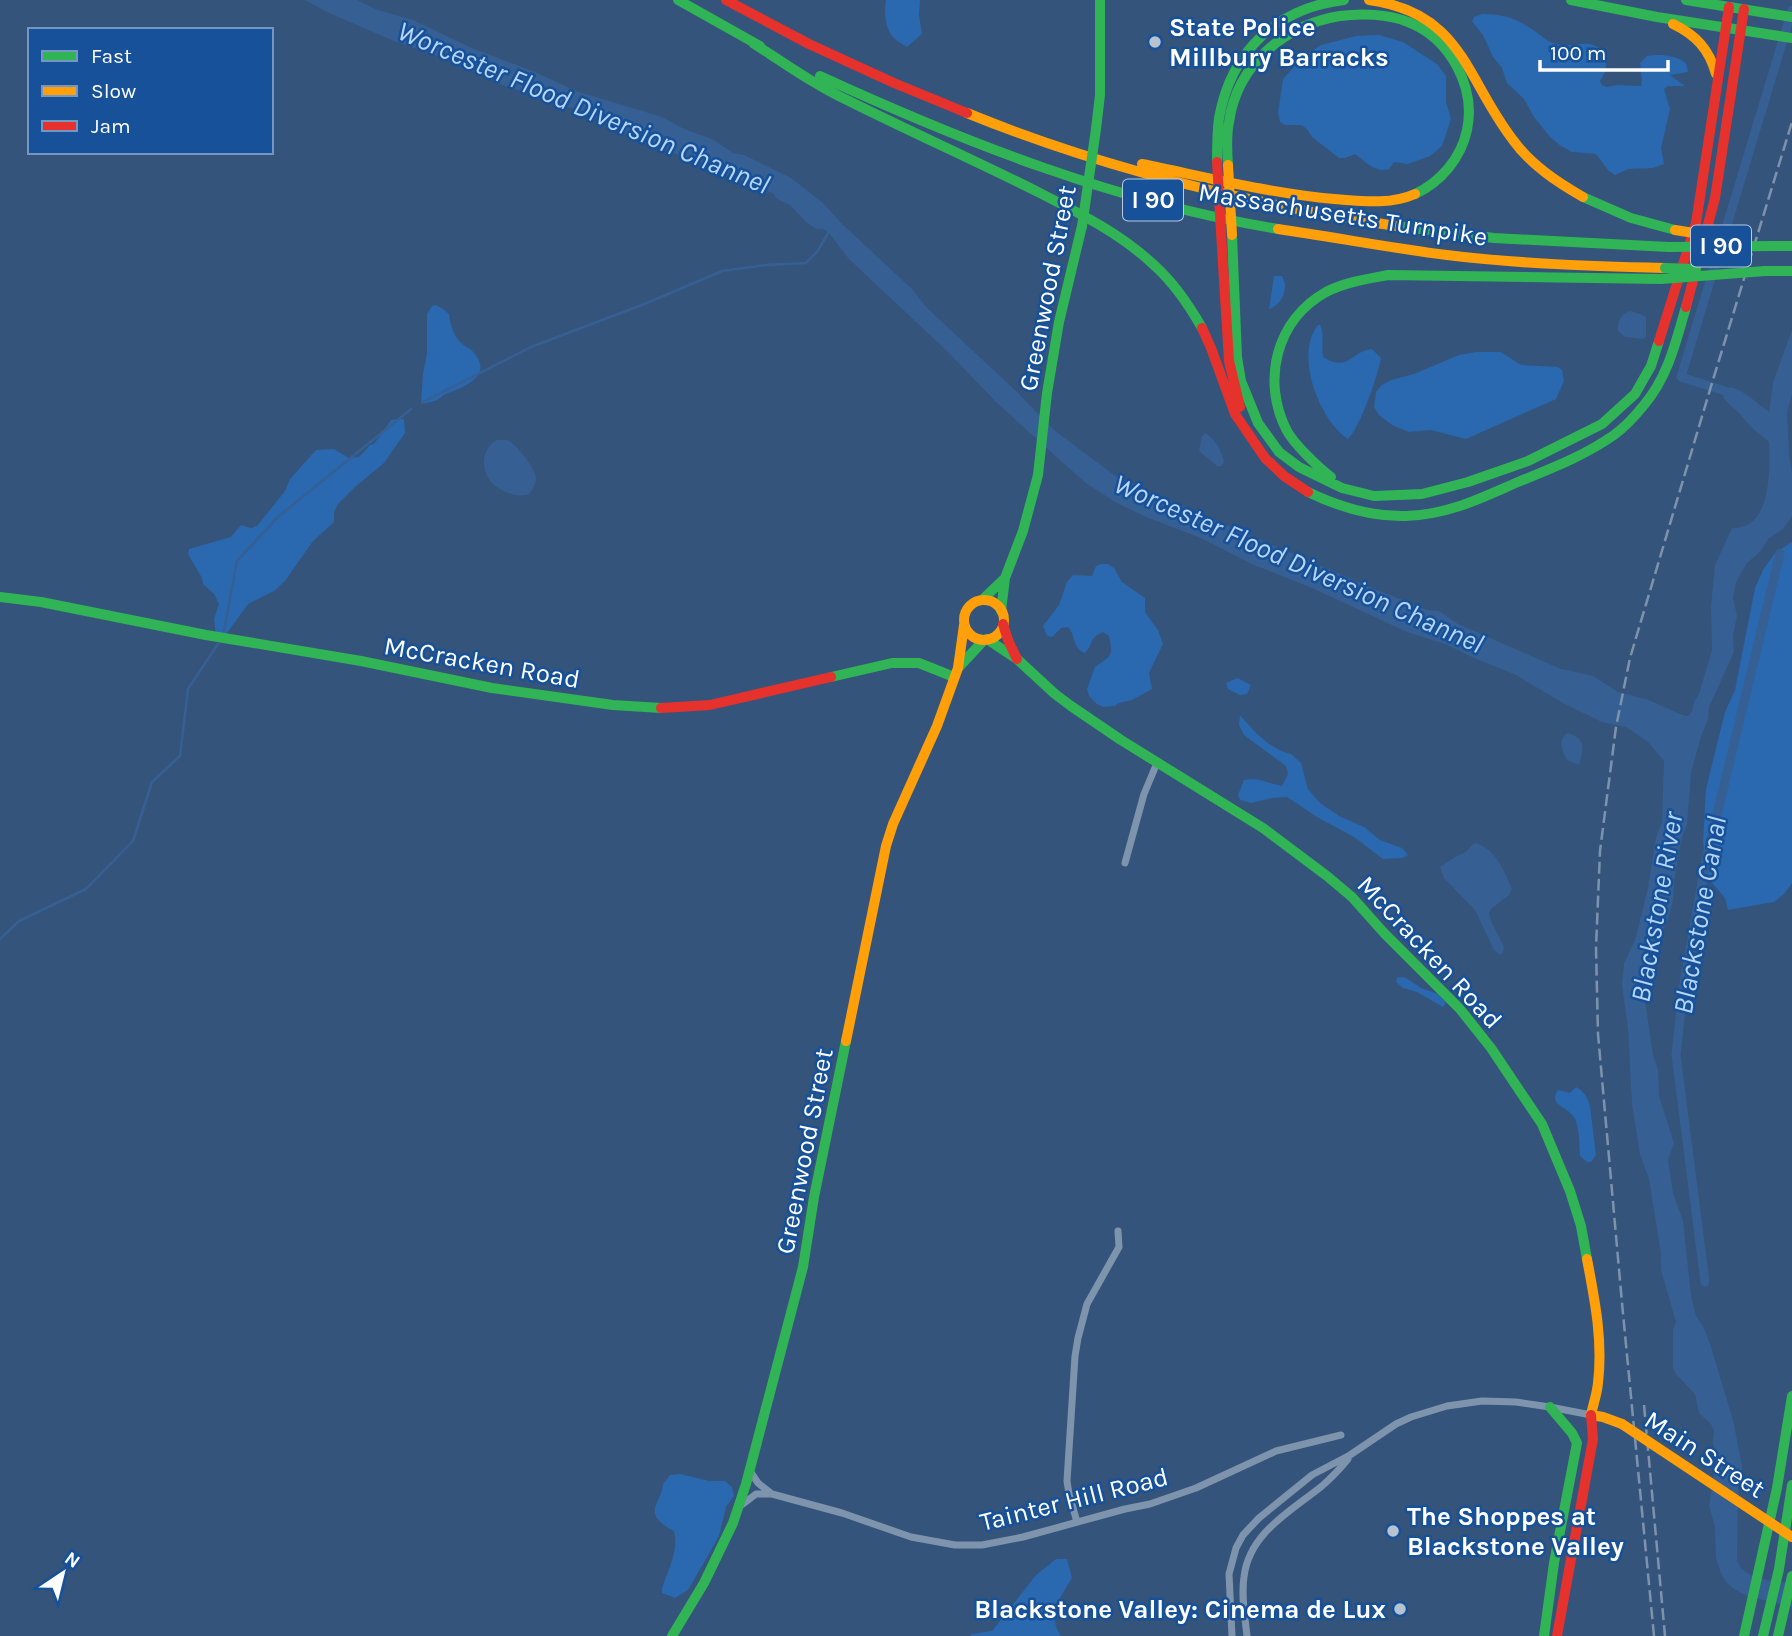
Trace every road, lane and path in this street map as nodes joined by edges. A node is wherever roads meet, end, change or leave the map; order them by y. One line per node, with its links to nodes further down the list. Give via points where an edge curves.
1 (678, 0): 15 (main road, Massachusetts Turnpike / I 90)
2 (726, 0): 17 (main road, Massachusetts Turnpike / I 90, via 891,82)
3 (1100, 0): 25 (main road, Greenwood Street, bridge, via 1100,87 1082,226 1059,322 1038,475)
4 (1344, 0): 18 (main road, bridge, via 1290,15 1262,36 1234,73 1219,118 1217,162)
5 (1369, 0): 19 (main road, bridge, via 1394,5 1439,28 1476,76 1513,142 1538,167 1577,193 1628,217 1675,230)
6 (1571, 0): 10 (main road)
7 (1686, 0): 8 (main road)
8 (1729, 7): 9 (main road); 12 (main road)
9 (1744, 9): 11 (main road); 13 (main road)
10 (1657, 17): 12 (main road); 16 (main road, via 1701,41)
11 (1792, 17)
12 (1726, 28): 13 (main road); 16 (main road)
13 (1741, 30): 14 (main road); 23 (main road, via 1709,228 1673,353 1651,397 1626,426 1579,457 1540,474 1455,509 1412,517 1362,513 1311,493 1265,458)
14 (1792, 37)
15 (753, 43): 21 (main road, Massachusetts Turnpike / I 90, bridge, via 962,138 1114,189 1214,216 1454,256); 23 (main road, via 845,100 1092,220 1144,256 1186,302 1203,329 1235,414)
16 (1717, 83): 24 (main road, via 1696,223 1657,352 1635,394 1602,424 1517,465 1422,494 1374,496)
17 (1099, 160): 18 (main road, bridge, via 1140,164 1236,185 1293,195 1391,201 1437,180 1464,142 1470,108 1454,59 1427,32 1398,17 1366,9 1333,10 1284,31 1258,55 1232,107 1227,141 1228,165); 19 (main road, Massachusetts Turnpike / I 90, bridge, via 1282,206 1403,227 1513,239 1669,247)
18 (1226, 234): 23 (main road, via 1229,361); 24 (main road, via 1241,382 1258,423 1279,452 1299,467)
19 (1774, 246): 20 (main road, Massachusetts Turnpike / I 90)
20 (1792, 246)
21 (1765, 271): 22 (main road, Massachusetts Turnpike / I 90); 24 (main road, bridge, via 1661,279 1388,275 1353,281 1325,293 1304,308 1283,336 1276,353 1273,387 1288,433 1324,472)
22 (1792, 271)
23 (1247, 431)
24 (1359, 492)
25 (1005, 578): 27 (main road, Greenwood Street); 28 (main road, Greenwood Street)
26 (0, 597): 33 (main road, McCracken Road, via 492,688 613,705 710,705 892,663 919,663)
27 (982, 600): 28 (main road); 30 (main road, via 967,608)
28 (1002, 611): 29 (main road)
29 (1003, 624): 31 (main road, via 998,634); 32 (main road, McCracken Road)
30 (964, 625): 31 (main road, via 972,636); 33 (main road, Greenwood Street)
31 (986, 640): 32 (main road, McCracken Road); 33 (main road, Greenwood Street)
32 (1017, 659): 34 (main road, McCracken Road, via 1071,706)
33 (956, 673): 43 (main road, Greenwood Street, via 886,846 803,1267)
34 (1157, 762): 35 (street); 39 (main road, McCracken Road, via 1263,828 1352,897 1468,1019 1529,1103 1554,1150 1581,1226 1600,1349)
35 (1125, 863)
36 (1118, 1231): 47 (street, via 1119,1247 1087,1304 1075,1356 1067,1481)
37 (1792, 1396): 55 (main road)
38 (1550, 1407): 39 (street); 41 (main road); 42 (street, via 1497,1401 1447,1406 1396,1424)
39 (1591, 1415): 41 (main road); 48 (main road, Main Street, bridge, via 1622,1424); 54 (main road, via 1593,1439)
40 (1341, 1435): 47 (street, Tainter Hill Road, via 1276,1451 1159,1501)
41 (1577, 1443): 53 (main road)
42 (1350, 1455): 51 (street, via 1312,1475 1243,1535 1229,1574); 52 (street, via 1324,1484 1256,1542 1244,1576)
43 (750, 1471): 45 (street); 46 (main road, Greenwood Street)
44 (1792, 1485): 56 (main road)
45 (772, 1494): 46 (street, via 756,1494); 47 (street, Tainter Hill Road, via 911,1538 955,1545 1002,1542)
46 (738, 1507): 50 (main road, Greenwood Street, via 704,1583)
47 (1077, 1522)
48 (1792, 1536)
49 (1792, 1576): 57 (main road)
50 (672, 1636)
51 (1232, 1636)
52 (1247, 1636)
53 (1544, 1636)
54 (1557, 1636)
55 (1744, 1636)
56 (1763, 1636)
57 (1778, 1636)

